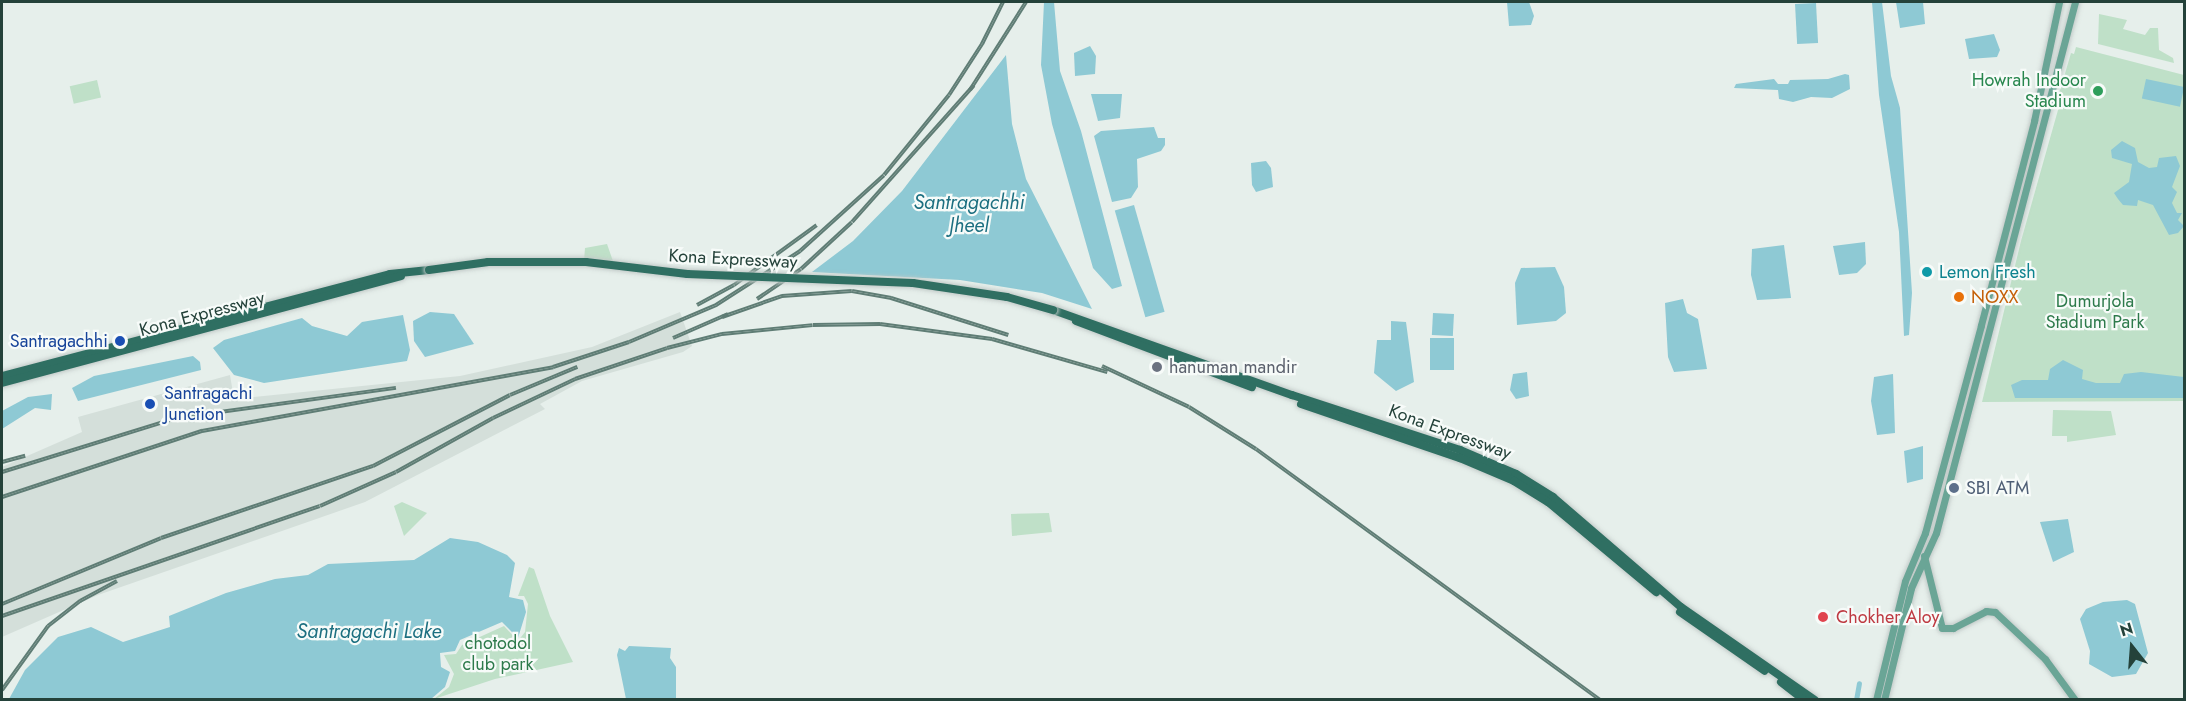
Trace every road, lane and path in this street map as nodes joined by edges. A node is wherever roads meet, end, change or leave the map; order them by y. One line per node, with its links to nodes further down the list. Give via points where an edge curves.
1 (2059, 2): 10 (main road, via 2037,109 1981,325 1924,533 1905,581)
2 (2075, 2): 7 (main road, via 1936,534)
3 (1053, 310): 4 (highway, Kona Expressway, bridge, via 1007,297 934,285 687,274 586,262 488,262 390,274); 8 (highway, Kona Expressway, via 1087,326 1460,458 1514,481 1548,502 1688,619); 9 (highway, Kona Expressway, via 1460,450 1516,474 1553,497 1681,607)
4 (194, 331): 5 (highway, Kona Expressway); 6 (highway, Kona Expressway)
5 (2, 376)
6 (2, 383)
7 (1924, 556): 11 (main road, via 1911,588); 12 (main road, via 1942,628 1953,628 1986,611 1995,612 2045,659)
8 (1804, 699)
9 (1815, 699)
10 (1876, 699)
11 (1884, 699)
12 (2075, 699)

